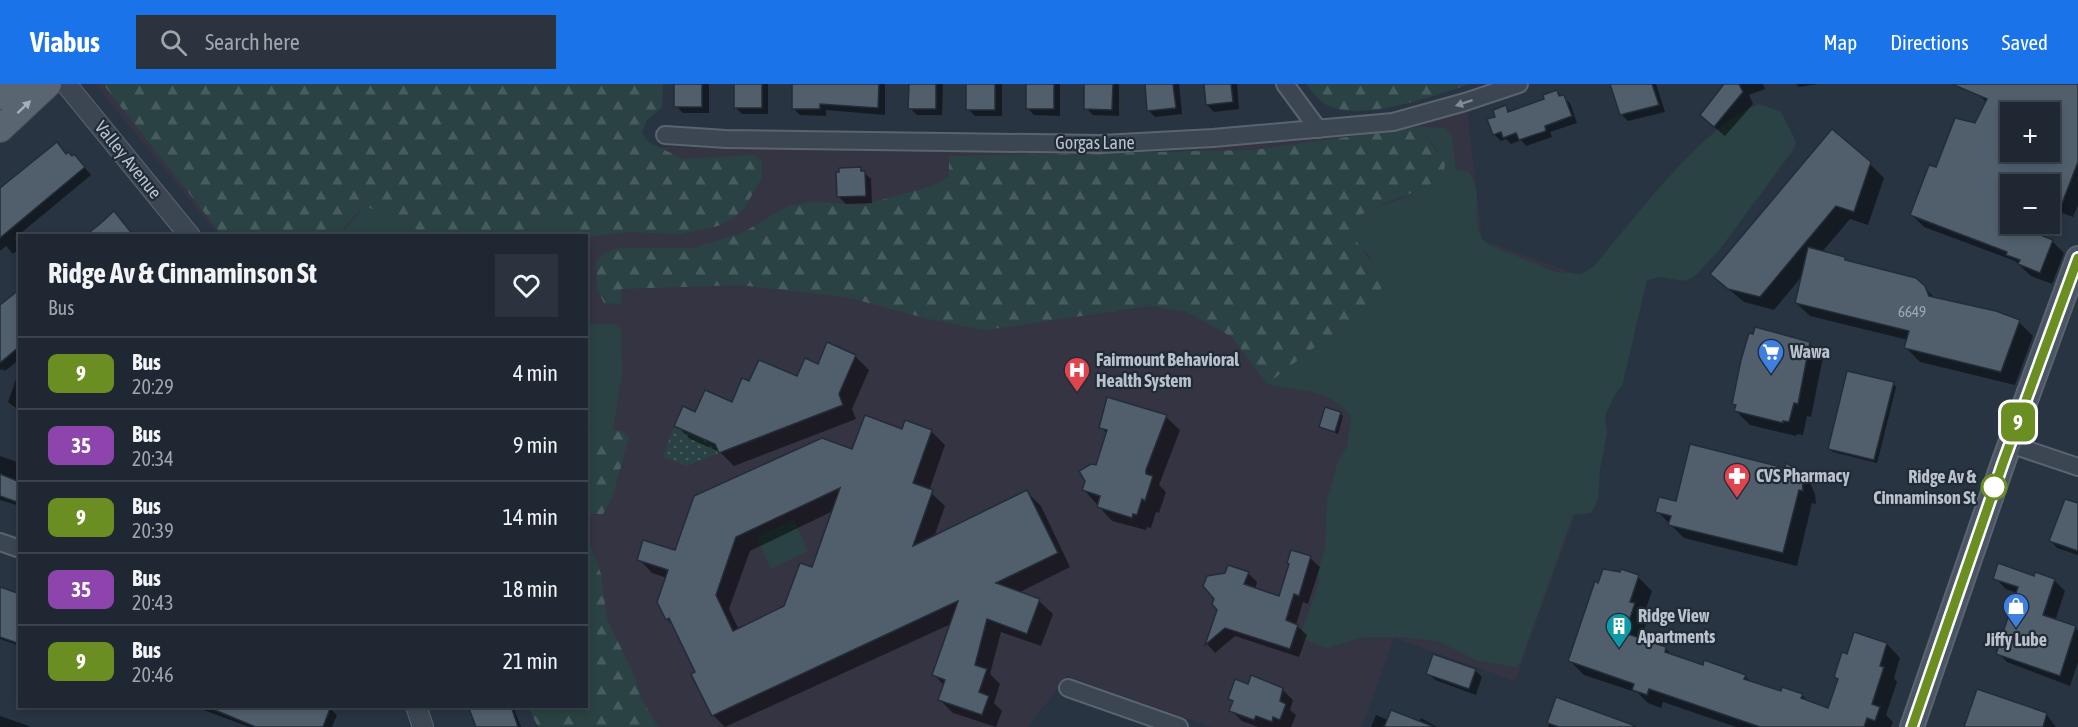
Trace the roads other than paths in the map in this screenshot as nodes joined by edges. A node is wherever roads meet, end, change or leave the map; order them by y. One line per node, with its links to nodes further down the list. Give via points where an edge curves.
1 (15, 84): 6 (main road)
2 (48, 84): 7 (main road, one-way to 2)
3 (66, 84): 10 (street, Valley Avenue)
4 (1285, 84): 8 (street)
5 (1519, 84): 8 (street, Gorgas Lane, one-way to 8, via 1393,122)
6 (0, 96)
7 (0, 129)
8 (1318, 129): 9 (street, Gorgas Lane, via 1102,144 726,140)
9 (665, 135)
10 (187, 234)
11 (2078, 258): 12 (main road)
12 (2010, 444): 13 (street); 20 (main road)
13 (2078, 468)
14 (0, 542): 15 (street)
15 (18, 548)
16 (1068, 688): 19 (street)
17 (417, 708): 18 (street)
18 (423, 727)
19 (1179, 727)
20 (1912, 727)

